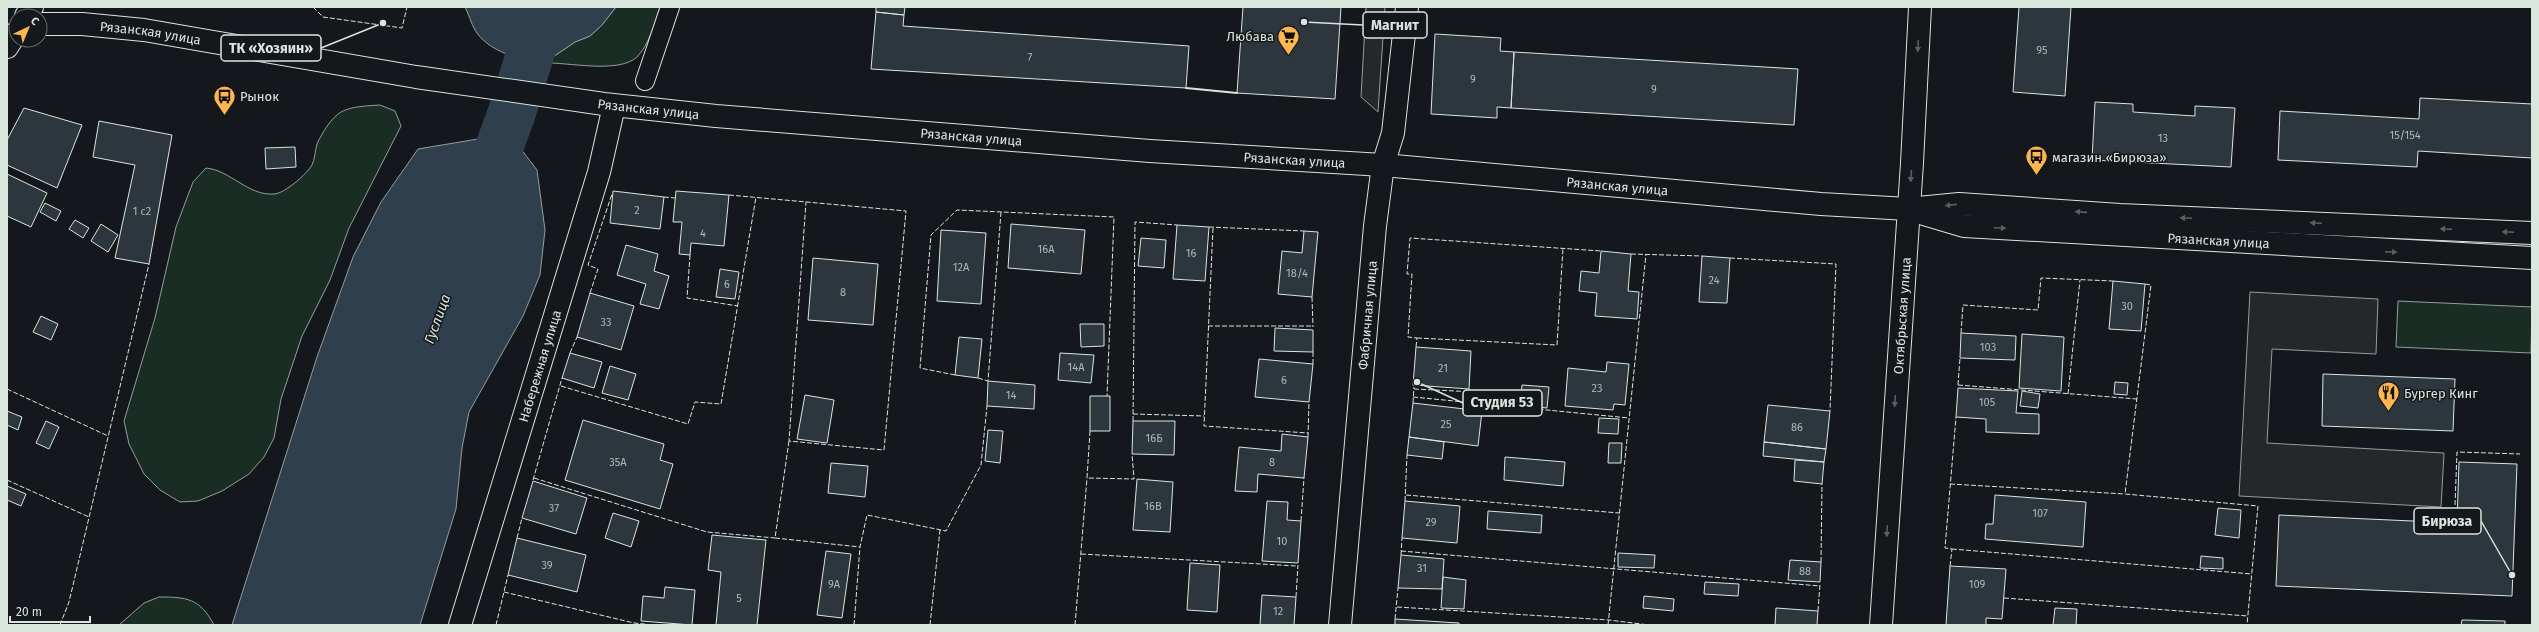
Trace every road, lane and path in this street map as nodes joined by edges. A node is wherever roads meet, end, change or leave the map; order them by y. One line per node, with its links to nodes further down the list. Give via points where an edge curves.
1 (670, 7): 5 (street)
2 (1407, 7): 7 (main road, Фабричная улица, via 1393,133)
3 (1920, 7): 8 (main road, Октябрьская улица, one-way to 8)
4 (48, 24): 6 (main road, Рязанская улица, via 82,24 144,30 416,77)
5 (645, 81)
6 (609, 105): 7 (main road, Рязанская улица, via 1127,149); 11 (main road, Набережная улица, via 599,172)
7 (1383, 165): 8 (main road, Рязанская улица, via 1821,204); 12 (main road, Фабричная улица, via 1375,226)
8 (1908, 209): 9 (main road, Рязанская улица, one-way to 8, via 2120,215 1959,204); 10 (main road, Рязанская улица, one-way to 10, via 1964,226); 13 (main road, Октябрьская улица, one-way to 13)
9 (2532, 233)
10 (2532, 258)
11 (460, 625)
12 (1340, 625)
13 (1881, 625)

